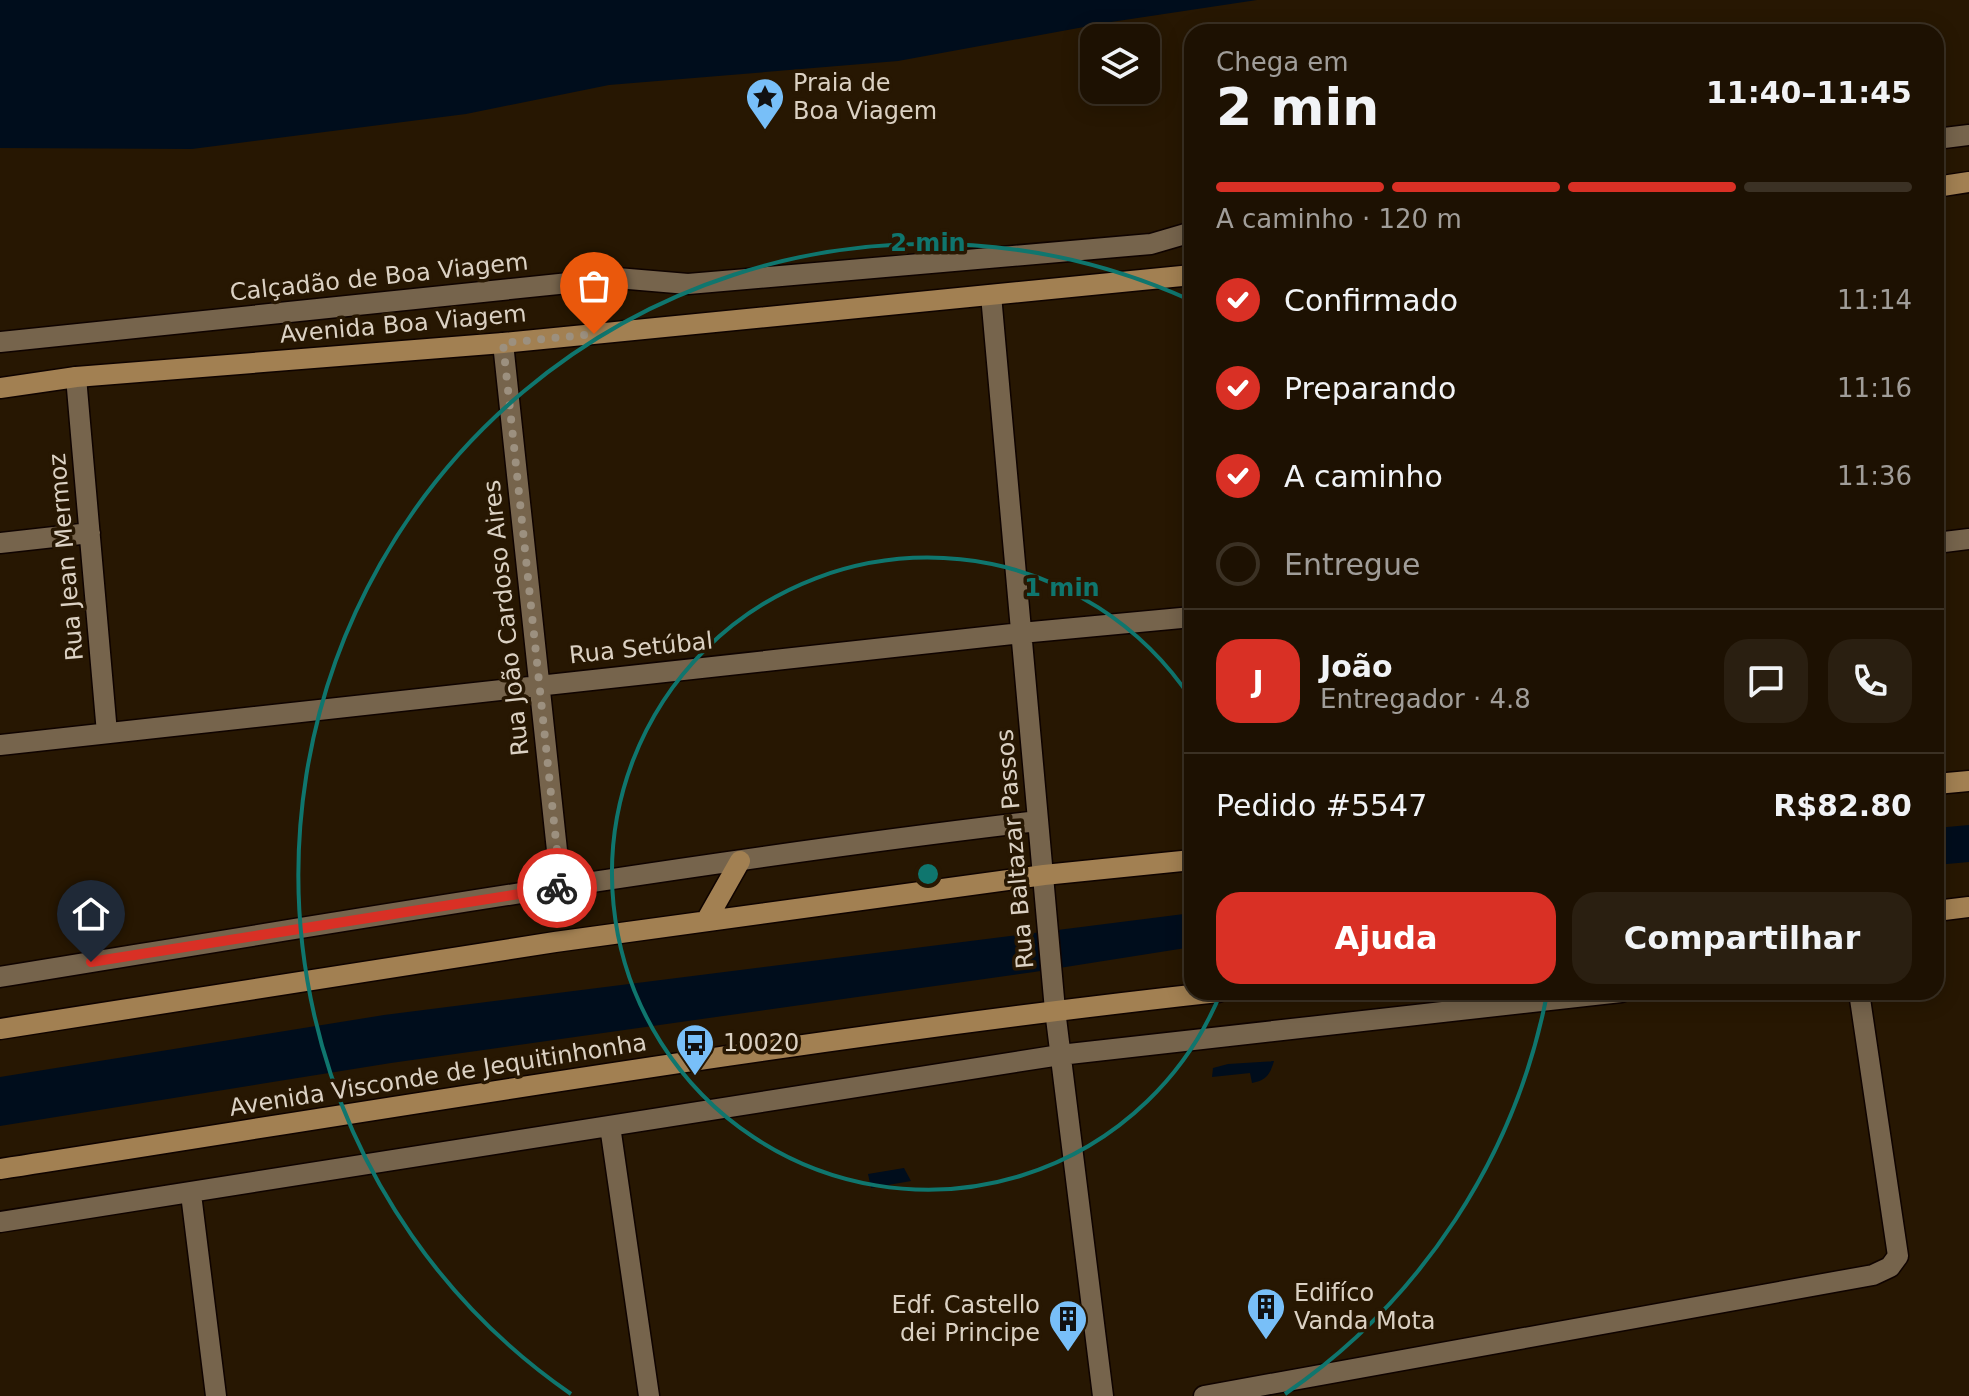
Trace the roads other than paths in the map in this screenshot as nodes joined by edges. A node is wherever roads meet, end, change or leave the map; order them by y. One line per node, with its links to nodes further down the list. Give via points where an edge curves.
1 (1969, 135): 2 (street)
2 (1944, 138)
3 (1969, 182): 4 (main road)
4 (1944, 186)
5 (1184, 234): 8 (street, Calçadão de Boa Viagem, via 1151,244 688,284 617,278)
6 (1184, 276): 7 (main road, Avenida Boa Viagem)
7 (991, 295): 9 (main road, Avenida Boa Viagem); 17 (street, Rua Baltazar Passos)
8 (0, 342)
9 (503, 343): 10 (main road, Avenida Boa Viagem); 18 (street, Rua João Cardoso Aires)
10 (76, 377): 11 (main road, Avenida Boa Viagem); 12 (street, Rua Jean Mermoz)
11 (0, 388)
12 (90, 533): 15 (street); 19 (street, Rua Jean Mermoz)
13 (1969, 539): 14 (street)
14 (1944, 542)
15 (0, 543)
16 (1184, 618): 17 (street, Rua Setúbal)
17 (1021, 633): 18 (street, Rua Setúbal); 23 (street, Rua Baltazar Passos)
18 (540, 685): 19 (street, Rua Setúbal); 27 (street, Rua João Cardoso Aires)
19 (107, 733): 20 (street, Rua Setúbal)
20 (0, 745)
21 (1969, 781): 22 (main road)
22 (1944, 783)
23 (1038, 821): 24 (street); 26 (street, Rua Baltazar Passos)
24 (740, 861): 27 (street); 30 (main road)
25 (1184, 861): 26 (main road)
26 (1045, 885): 30 (main road); 35 (street, Rua Baltazar Passos)
27 (561, 888): 31 (street)
28 (1969, 907): 29 (main road)
29 (1944, 910)
30 (706, 921): 36 (main road)
31 (0, 977)
32 (1184, 996): 35 (main road, Avenida Visconde de Jequitinhonha)
33 (1550, 1000): 37 (street)
34 (1860, 1000): 45 (street, via 1898,1256 1890,1267 1873,1275)
35 (1055, 1010): 37 (street, Rua Baltazar Passos); 39 (main road, Avenida Visconde de Jequitinhonha)
36 (0, 1029)
37 (1060, 1055): 38 (street); 44 (street, Rua Baltazar Passos)
38 (610, 1126): 40 (street); 43 (street)
39 (0, 1169)
40 (191, 1194): 41 (street); 42 (street)
41 (0, 1222)
42 (216, 1396)
43 (649, 1396)
44 (1103, 1396)
45 (1204, 1396)

